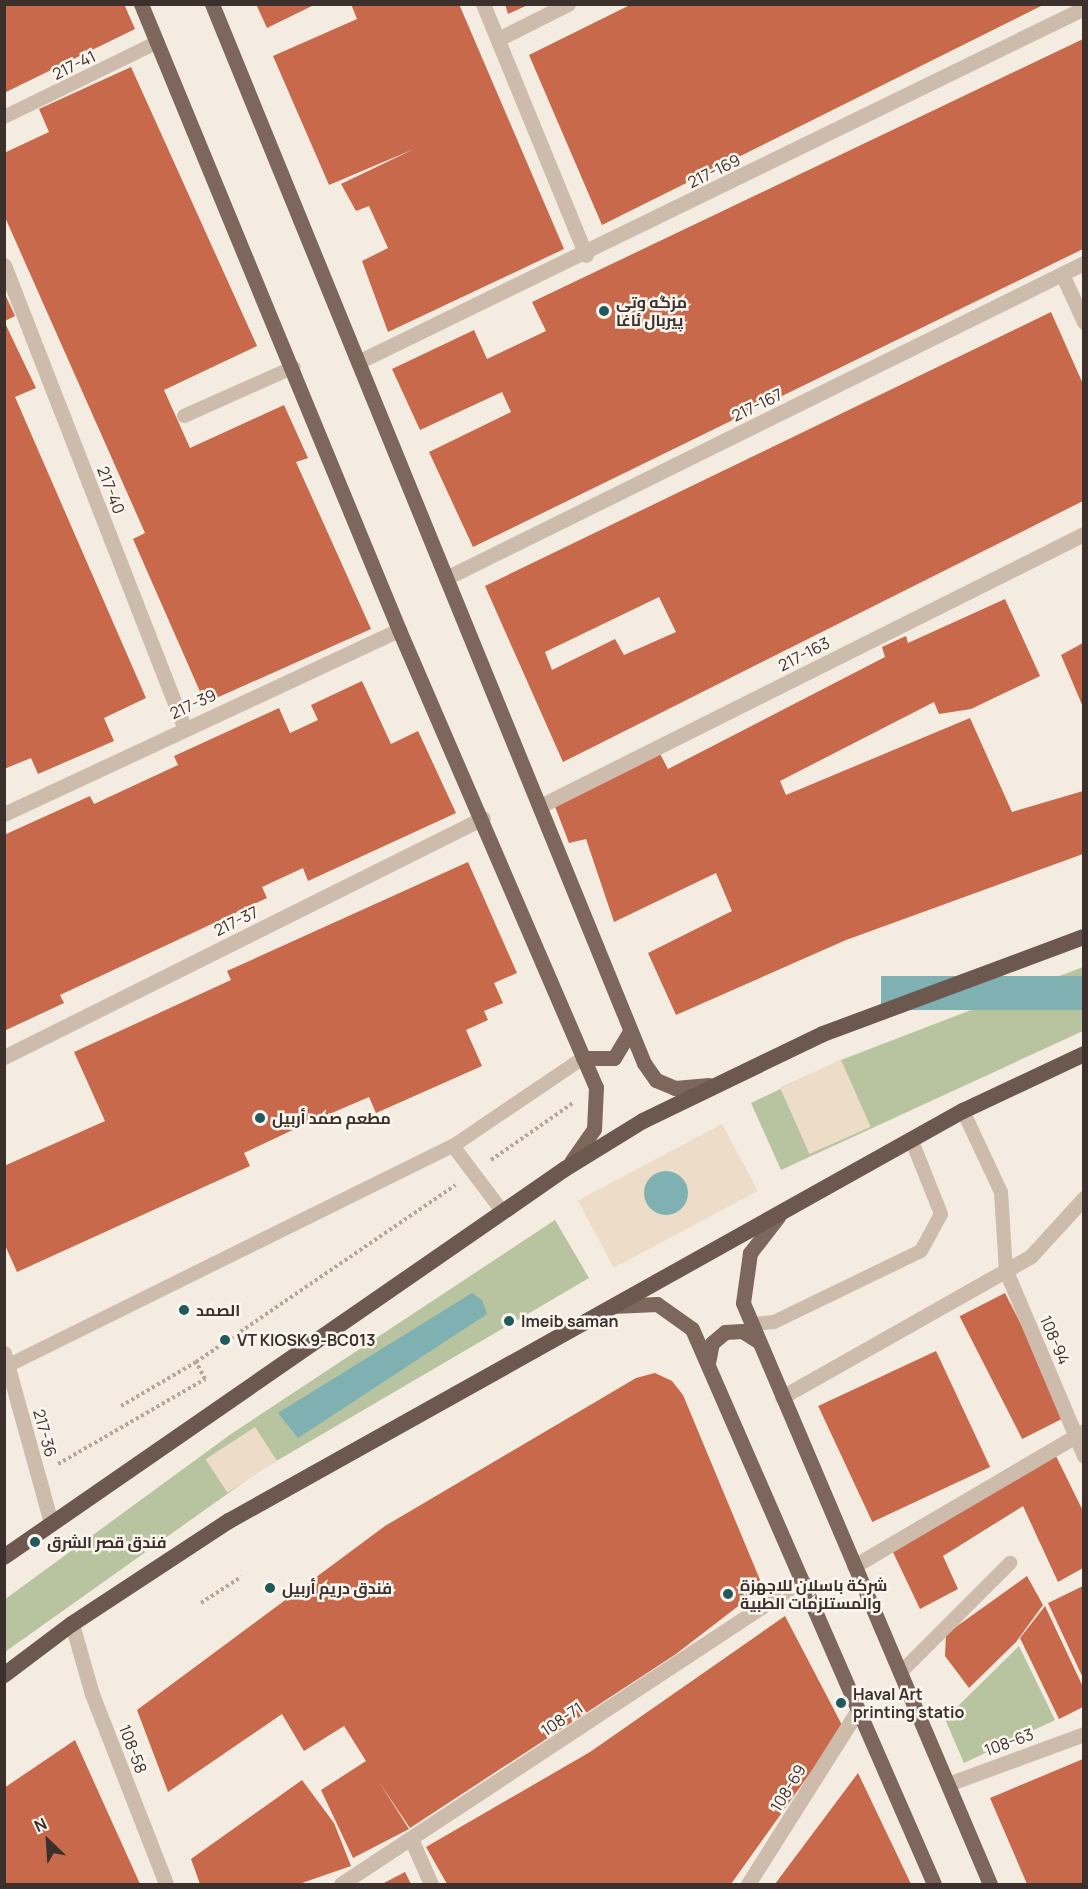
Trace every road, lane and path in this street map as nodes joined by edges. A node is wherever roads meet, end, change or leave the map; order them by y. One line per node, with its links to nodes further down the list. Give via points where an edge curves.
1 (141, 4): 7 (main road)
2 (212, 4): 14 (main road)
3 (483, 4): 6 (street)
4 (568, 4): 6 (street)
5 (1083, 8): 9 (street, 217-169)
6 (498, 39): 9 (street)
7 (158, 42): 8 (lane, 217-41); 15 (main road)
8 (4, 117)
9 (586, 255): 14 (street, 217-169)
10 (1083, 263): 12 (street, 217-167)
11 (4, 265): 20 (street, 217-40)
12 (1062, 274): 13 (street); 18 (street, 217-167)
13 (1083, 322)
14 (358, 362): 18 (main road)
15 (294, 367): 16 (lane); 19 (main road)
16 (184, 416)
17 (1083, 534): 21 (street, 217-163)
18 (447, 578): 21 (main road)
19 (399, 630): 20 (street, 217-39); 23 (main road)
20 (184, 728): 22 (street, 217-39)
21 (540, 806): 25 (main road)
22 (4, 814)
23 (483, 818): 27 (street, 217-37); 28 (main road)
24 (1083, 938): 29 (highway, via 823,1034)
25 (630, 1031): 28 (main road, via 614,1058); 29 (main road, via 656,1080 690,1090)
26 (1083, 1054): 31 (highway)
27 (4, 1057)
28 (583, 1058): 30 (main road); 33 (lane)
29 (721, 1083): 34 (highway)
30 (596, 1087): 34 (main road, via 594,1129); 35 (path)
31 (963, 1111): 32 (highway); 39 (lane, via 1001,1192)
32 (912, 1141): 37 (highway); 41 (lane, via 941,1214 921,1251 774,1322)
33 (453, 1146): 35 (lane); 43 (lane)
34 (565, 1168): 38 (highway)
35 (474, 1172): 38 (lane); 44 (path)
36 (1083, 1198): 39 (street, via 1031,1256)
37 (786, 1209): 40 (highway); 41 (main road, via 750,1252 742,1279 743,1303)
38 (503, 1212): 51 (highway)
39 (1006, 1271): 46 (street); 48 (street, 108-94)
40 (612, 1306): 45 (main road, via 657,1305 692,1329); 58 (highway, via 229,1521)
41 (752, 1324): 42 (main road)
42 (758, 1341): 45 (main road, via 742,1331 725,1332 712,1343); 46 (main road)
43 (7, 1359): 50 (street, 217-36)
44 (196, 1362): 47 (path); 50 (path, via 205,1379)
45 (708, 1363): 56 (main road)
46 (782, 1397): 54 (main road)
47 (121, 1406)
48 (1079, 1433): 49 (street, 108-94); 54 (street)
49 (1083, 1456)
50 (38, 1476): 51 (street, 217-36)
51 (51, 1522): 52 (highway)
52 (4, 1557)
53 (1010, 1563): 59 (lane)
54 (854, 1566): 59 (main road)
55 (241, 1577): 57 (path)
56 (802, 1580): 61 (main road); 64 (street, 108-71)
57 (201, 1603)
58 (72, 1624): 60 (highway); 65 (street, 108-58, via 92,1694)
59 (900, 1672): 63 (main road)
60 (4, 1675)
61 (858, 1710): 68 (street, 108-69); 69 (main road)
62 (1083, 1734): 63 (street, 108-63)
63 (948, 1784): 70 (main road)
64 (412, 1841): 66 (street, 108-71); 67 (street)
65 (166, 1884)
66 (341, 1884)
67 (431, 1884)
68 (748, 1884)
69 (934, 1884)
70 (990, 1884)

